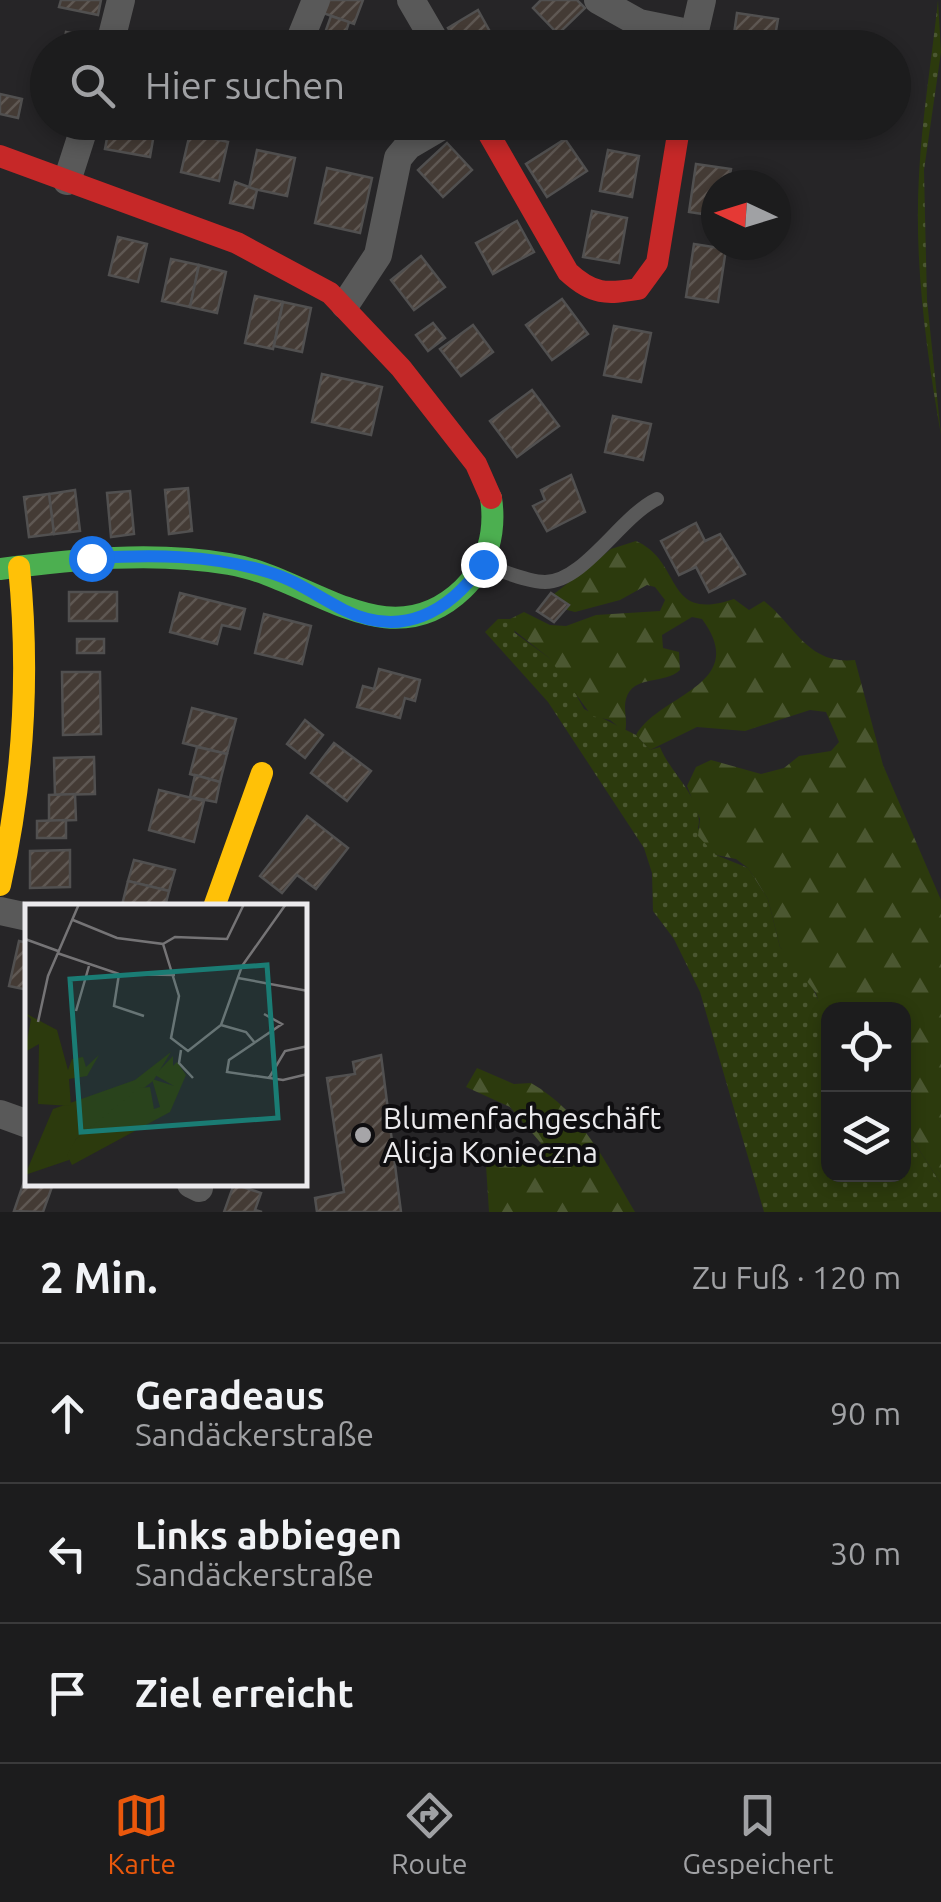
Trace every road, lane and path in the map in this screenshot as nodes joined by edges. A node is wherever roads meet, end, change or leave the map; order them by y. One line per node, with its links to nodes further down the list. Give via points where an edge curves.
1 (121, 0): 6 (street)
2 (316, 0): 7 (street)
3 (411, 0): 8 (street)
4 (598, 0): 9 (street)
5 (702, 0): 10 (street)
6 (114, 30)
7 (304, 30)
8 (428, 30)
9 (660, 30)
10 (695, 30)
11 (81, 140): 16 (street)
12 (418, 140): 17 (street, via 398,158 378,255)
13 (492, 140): 14 (street, via 568,272 586,290 613,296 638,288 656,269)
14 (677, 140)
15 (0, 156): 16 (street)
16 (68, 181): 17 (street, via 272,257)
17 (346, 305): 19 (street, via 484,478 491,522)
18 (657, 499): 19 (lane, via 637,509 560,579 543,582)
19 (486, 555): 20 (street, via 454,600 433,613 385,621 362,618 268,572 210,560 154,555)
20 (10, 568): 22 (street, via 30,691 27,751)
21 (262, 772): 23 (street)
22 (0, 886)
23 (215, 904)
24 (0, 911): 25 (street)
25 (25, 916)
26 (0, 1114): 27 (street)
27 (25, 1123)

